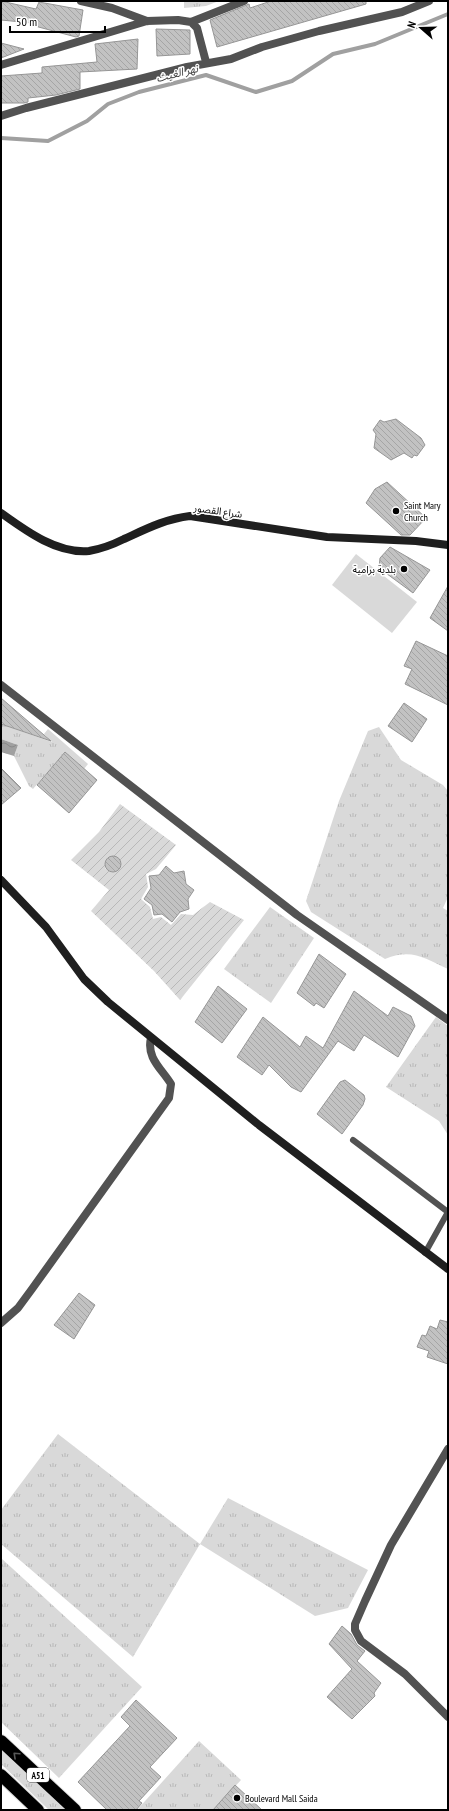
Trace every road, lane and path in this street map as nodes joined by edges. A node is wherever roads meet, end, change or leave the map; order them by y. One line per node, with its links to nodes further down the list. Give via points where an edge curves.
1 (81, 1): 4 (street, via 112,8)
2 (244, 1): 5 (street)
3 (430, 1): 6 (street, via 402,12 262,47 231,59)
4 (147, 22): 5 (street); 7 (street)
5 (191, 22): 6 (street, via 197,28)
6 (206, 62): 8 (street)
7 (1, 64)
8 (1, 116)
9 (1, 513): 10 (main road, شراع القصور, via 39,538 76,550 97,549 172,518 190,516 328,537)
10 (447, 543)
11 (1, 685): 13 (street, via 297,915)
12 (1, 880): 14 (main road, via 46,927 84,979)
13 (448, 1020)
14 (151, 1038): 17 (main road); 19 (street, via 149,1046 152,1057 171,1084 169,1098 18,1308)
15 (353, 1140): 16 (lane)
16 (448, 1212): 17 (lane)
17 (425, 1253): 18 (main road)
18 (448, 1269)
19 (1, 1323)
20 (448, 1449): 21 (street, via 391,1546 364,1601 355,1630 361,1641 405,1674)
21 (448, 1717)
22 (1, 1741): 25 (highway, A51, one-way to 22)
23 (1, 1775): 24 (highway, A51)
24 (38, 1810)
25 (75, 1810)

